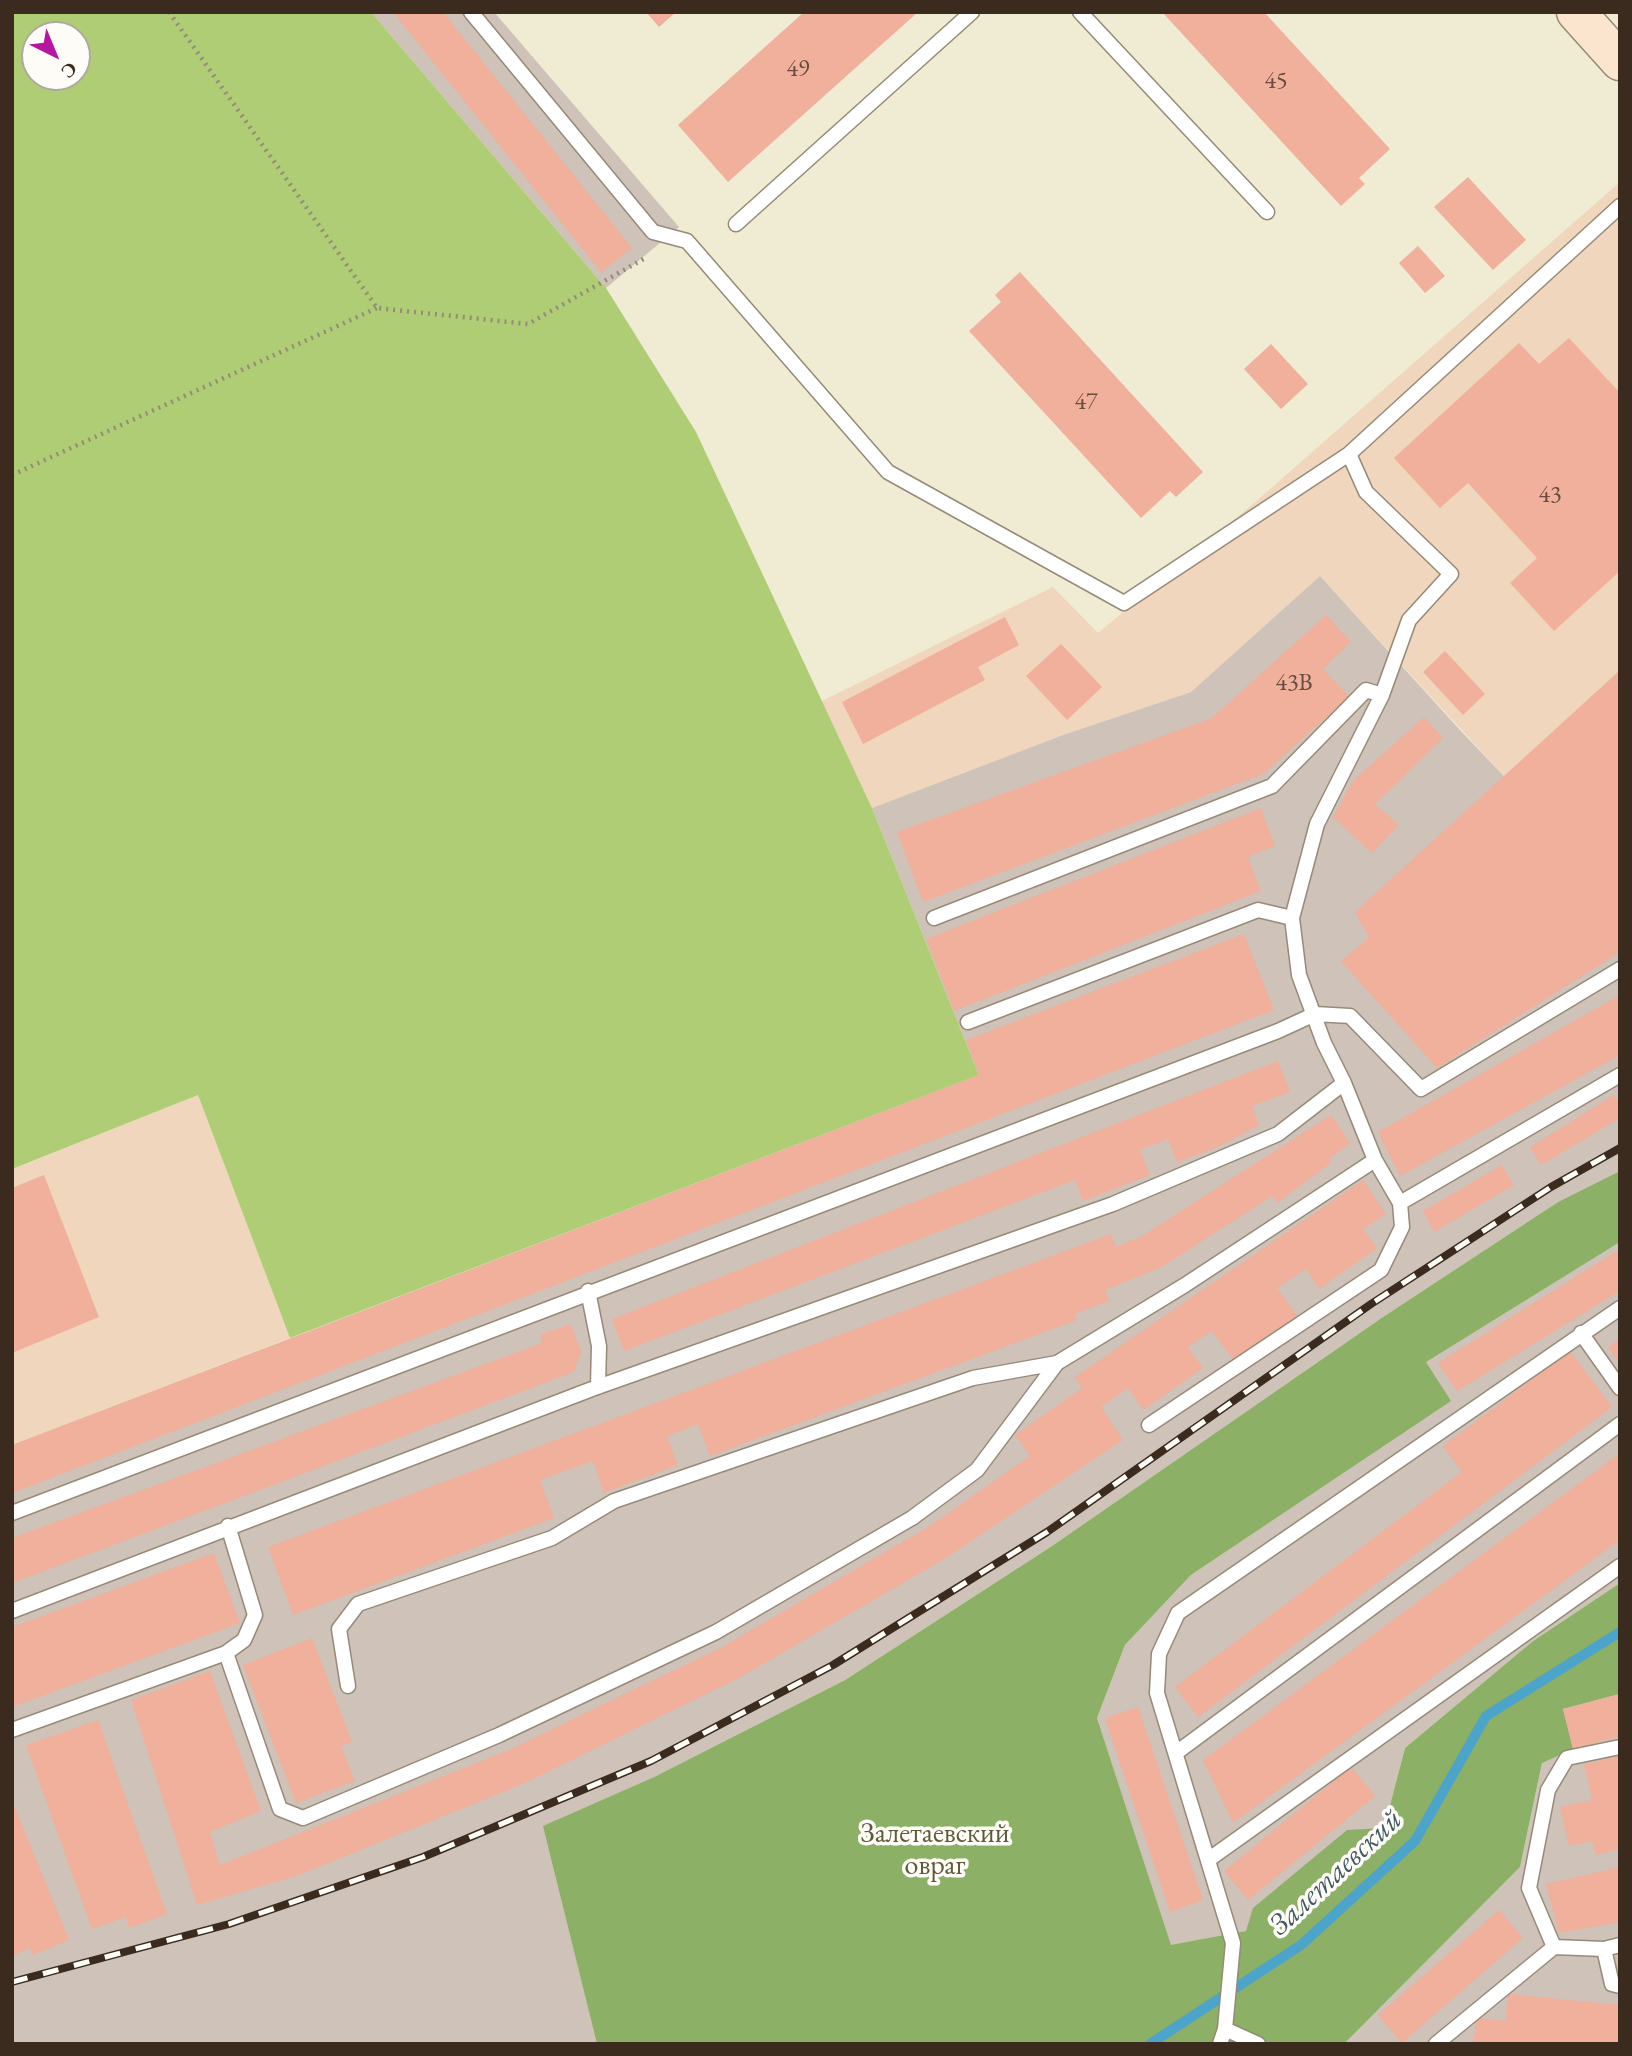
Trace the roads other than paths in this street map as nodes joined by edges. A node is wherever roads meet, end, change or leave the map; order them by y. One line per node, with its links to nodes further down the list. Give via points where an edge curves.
1 (471, 12): 9 (lane, via 653,232 687,241 888,472 1124,603)
2 (972, 12): 8 (lane)
3 (1080, 12): 7 (lane)
4 (1576, 12): 5 (main road)
5 (1620, 61)
6 (1620, 206): 9 (lane)
7 (1267, 212)
8 (736, 224)
9 (1349, 454): 10 (lane, via 1366,492 1451,574 1409,620)
10 (1382, 695): 11 (lane, via 1366,690 1272,786); 12 (lane, via 1317,824)
11 (934, 918)
12 (1292, 918): 14 (lane, via 1299,975); 15 (lane, via 1258,911)
13 (1620, 969): 14 (lane, via 1421,1089 1350,1016)
14 (1315, 1014): 17 (lane); 20 (lane)
15 (968, 1022)
16 (1620, 1075): 19 (lane)
17 (1344, 1083): 18 (lane); 24 (lane, via 1278,1134 1113,1205)
18 (1375, 1160): 19 (lane); 23 (lane)
19 (1400, 1203): 27 (lane, via 1402,1227 1381,1270)
20 (588, 1291): 24 (lane, via 599,1346); 28 (lane)
21 (1620, 1308): 22 (lane)
22 (1581, 1333): 25 (lane); 36 (lane, via 1178,1613 1159,1654 1157,1693)
23 (1057, 1363): 32 (lane, via 977,1470 912,1518 716,1632 499,1735 303,1818 280,1809); 33 (lane, via 973,1378 665,1483 614,1501 552,1538 358,1604 340,1629)
24 (598, 1387): 29 (lane)
25 (1620, 1388)
26 (1620, 1424): 36 (lane)
27 (1149, 1425)
28 (12, 1513)
29 (228, 1526): 31 (lane); 32 (lane, via 255,1615 244,1640)
30 (1620, 1566): 37 (lane)
31 (12, 1611)
32 (226, 1653): 34 (lane)
33 (348, 1686)
34 (12, 1730)
35 (1620, 1747): 39 (lane, via 1567,1758 1548,1790 1529,1888)
36 (1176, 1753): 37 (lane)
37 (1208, 1860): 42 (lane, via 1233,1943)
38 (1620, 1945): 40 (lane)
39 (1553, 1947): 40 (lane); 45 (lane)
40 (1604, 1949): 41 (lane, via 1612,1984)
41 (1620, 1986)
42 (1226, 2029): 43 (lane); 44 (lane)
43 (1220, 2044)
44 (1258, 2044)
45 (1436, 2044)

